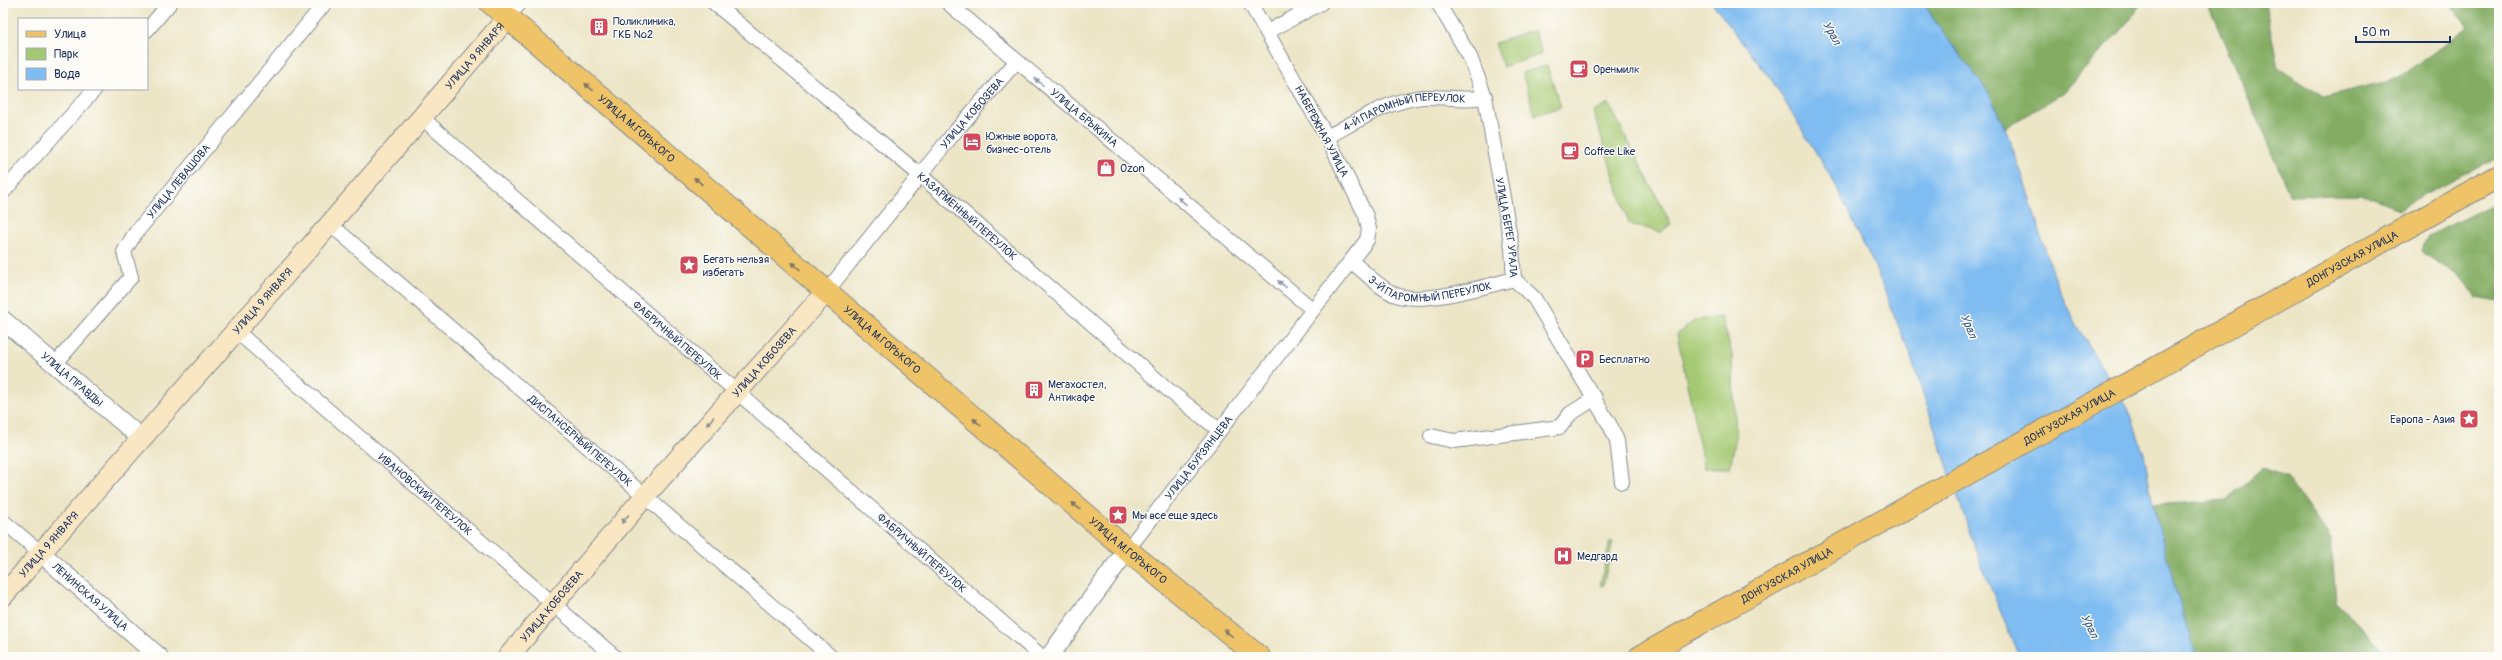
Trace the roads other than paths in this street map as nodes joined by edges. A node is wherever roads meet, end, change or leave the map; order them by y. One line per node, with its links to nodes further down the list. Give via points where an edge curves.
1 (170, 3): 10 (street)
2 (325, 3): 27 (street, УЛИЦА ЛЕВАШОВА, via 134,235 124,252 131,277)
3 (491, 3): 9 (main road, УЛИЦА М.ГОРЬКОГО)
4 (714, 3): 17 (street, КАЗАРМЕННЫЙ ПЕРЕУЛОК)
5 (948, 3): 12 (street, УЛИЦА БРЫКИНА)
6 (1250, 3): 11 (street, НАБЕРЕЖНАЯ УЛИЦА)
7 (1321, 3): 11 (street)
8 (1438, 3): 14 (street, УЛИЦА БЕРЕГ УРАЛА, via 1470,57)
9 (514, 10): 15 (main road, УЛИЦА 9 ЯНВАРЯ); 23 (main road, УЛИЦА М.ГОРЬКОГО, one-way to 9)
10 (148, 29)
11 (1267, 32): 16 (street, НАБЕРЕЖНАЯ УЛИЦА)
12 (1016, 62): 17 (street, УЛИЦА КОБОЗЕВА); 24 (street, УЛИЦА БРЫКИНА, one-way to 12)
13 (94, 90): 19 (street)
14 (1485, 97): 16 (street, 4-Й ПАРОМНЫЙ ПЕРЕУЛОК, via 1422,97 1379,110); 22 (street, УЛИЦА БЕРЕГ УРАЛА, via 1512,248)
15 (421, 117): 20 (main road, УЛИЦА 9 ЯНВАРЯ); 28 (street, ФАБРИЧНЫЙ ПЕРЕУЛОК)
16 (1327, 137): 21 (street, НАБЕРЕЖНАЯ УЛИЦА, via 1367,222 1367,240)
17 (920, 175): 23 (street, УЛИЦА КОБОЗЕВА); 30 (street, КАЗАРМЕННЫЙ ПЕРЕУЛОК, via 1134,361)
18 (2499, 176): 47 (main road, ДОНГУЗСКАЯ УЛИЦА)
19 (3, 192)
20 (330, 224): 26 (main road, УЛИЦА 9 ЯНВАРЯ); 34 (street, ДИСПАНСЕРНЫЙ ПЕРЕУЛОК)
21 (1352, 262): 22 (street, 3-Й ПАРОМНЫЙ ПЕРЕУЛОК, via 1396,295 1411,298 1449,294); 24 (street, УЛИЦА БУРЗЯНЦЕВА)
22 (1514, 279): 29 (street, УЛИЦА БЕРЕГ УРАЛА, via 1534,298)
23 (826, 292): 28 (main road, УЛИЦА КОБОЗЕВА); 36 (main road, УЛИЦА М.ГОРЬКОГО, one-way to 23)
24 (1312, 309): 30 (street, УЛИЦА БУРЗЯНЦЕВА)
25 (3, 320): 27 (street, УЛИЦА ПРАВДЫ)
26 (236, 332): 32 (main road, УЛИЦА 9 ЯНВАРЯ); 39 (street, ИВАНОВСКИЙ ПЕРЕУЛОК)
27 (55, 364): 32 (street, УЛИЦА ПРАВДЫ)
28 (736, 392): 34 (main road, УЛИЦА КОБОЗЕВА, one-way to 34); 44 (street, ФАБРИЧНЫЙ ПЕРЕУЛОК)
29 (1594, 398): 31 (street, via 1570,414 1560,427 1454,441); 33 (street, УЛИЦА БЕРЕГ УРАЛА, via 1617,441)
30 (1219, 430): 36 (street, УЛИЦА БУРЗЯНЦЕВА)
31 (1431, 436)
32 (141, 438): 37 (main road, УЛИЦА 9 ЯНВАРЯ)
33 (1622, 482)
34 (645, 496): 39 (main road, УЛИЦА КОБОЗЕВА, one-way to 39); 43 (street, ДИСПАНСЕРНЫЙ ПЕРЕУЛОК)
35 (3, 521): 37 (street, ЛЕНИНСКАЯ УЛИЦА)
36 (1127, 550): 45 (street, УЛИЦА БУРЗЯНЦЕВА); 46 (main road, УЛИЦА М.ГОРЬКОГО, one-way to 36)
37 (41, 553): 38 (main road, УЛИЦА 9 ЯНВАРЯ); 40 (street, ЛЕНИНСКАЯ УЛИЦА)
38 (3, 596)
39 (553, 604): 41 (main road, УЛИЦА КОБОЗЕВА); 42 (street, ИВАНОВСКИЙ ПЕРЕУЛОК)
40 (160, 657)
41 (508, 657)
42 (615, 657)
43 (831, 657)
44 (1042, 657)
45 (1049, 657)
46 (1259, 657)
47 (1640, 657)

